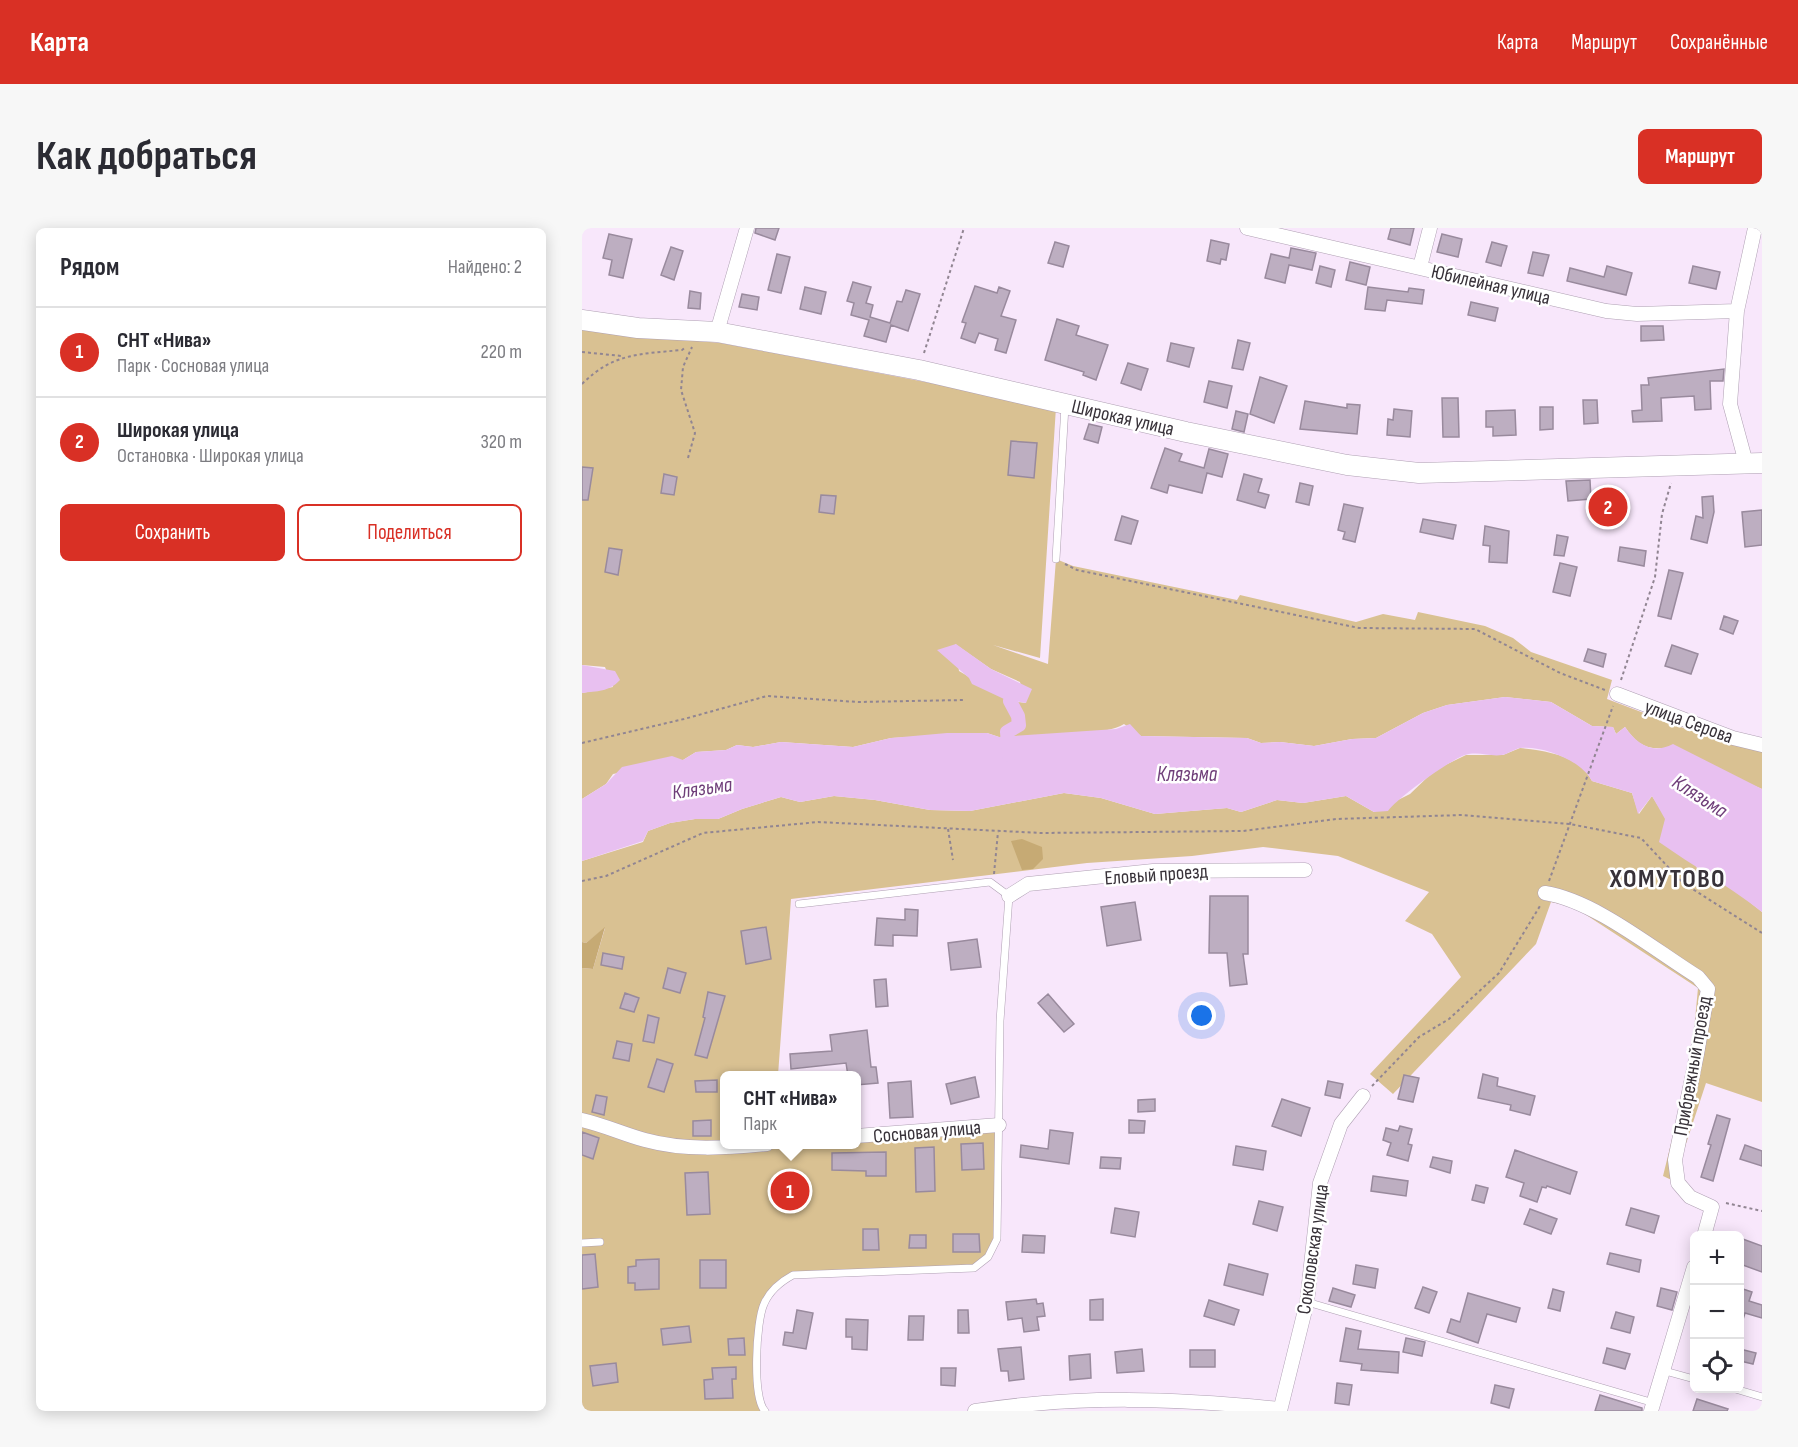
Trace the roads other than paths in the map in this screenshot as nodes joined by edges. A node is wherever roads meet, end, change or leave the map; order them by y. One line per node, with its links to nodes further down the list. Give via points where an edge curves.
1 (747, 228): 8 (street)
2 (1247, 228): 5 (street, Юбилейная улица)
3 (1430, 228): 5 (street)
4 (1755, 228): 6 (street)
5 (1420, 267): 6 (street, Юбилейная улица, via 1606,311 1637,314)
6 (1737, 310): 10 (street, via 1730,404)
7 (582, 320): 8 (street, Широкая улица)
8 (710, 332): 9 (street, Широкая улица, via 919,370)
9 (1065, 404): 10 (street, Широкая улица, via 1347,465 1419,473); 11 (lane)
10 (1754, 463)
11 (1056, 558)
12 (1617, 694): 13 (street, улица Серова, via 1733,738)
13 (1762, 745)
14 (1305, 870): 16 (street, Еловый проезд, via 1153,871 1028,884)
15 (1545, 893): 23 (street, Прибрежный проезд, via 1566,896 1593,908 1698,976 1708,989 1675,1160 1678,1183 1690,1197 1712,1207)
16 (1009, 896): 17 (lane, via 993,885 970,884); 20 (lane, via 1000,1021)
17 (799, 904)
18 (1363, 1096): 27 (street, Соколовская улица, via 1341,1124 1320,1183)
19 (582, 1120): 22 (street, via 645,1140)
20 (999, 1125): 21 (street, Сосновая улица); 34 (lane, via 997,1239 988,1257 974,1268 793,1275 781,1281 762,1306 755,1377 760,1406)
21 (861, 1136)
22 (720, 1148)
23 (1705, 1231)
24 (600, 1242): 25 (lane)
25 (582, 1243)
26 (1690, 1284): 28 (street)
27 (1307, 1302): 32 (lane); 33 (street, Соколовская улица)
28 (1665, 1371): 29 (lane); 32 (street)
29 (1690, 1377)
30 (1744, 1392): 31 (lane)
31 (1762, 1397)
32 (1652, 1407)
33 (1280, 1410): 35 (street, via 1206,1401 1128,1398 1036,1401)
34 (765, 1411)
35 (975, 1411)

